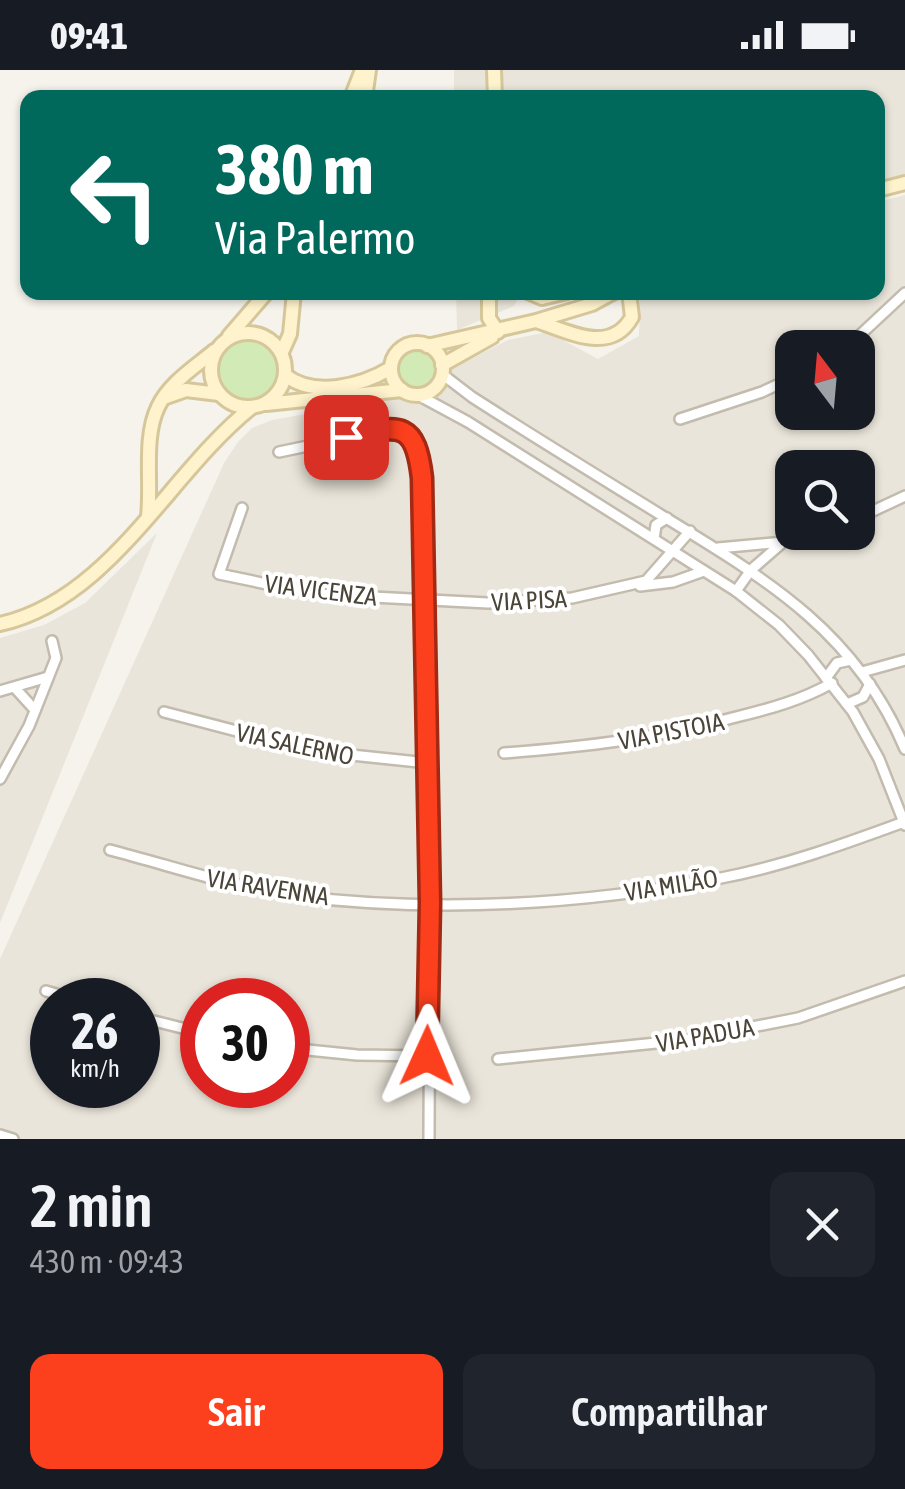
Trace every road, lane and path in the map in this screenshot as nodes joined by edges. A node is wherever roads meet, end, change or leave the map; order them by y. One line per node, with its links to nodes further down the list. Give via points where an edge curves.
1 (905, 294): 8 (street)
2 (260, 300): 10 (main road)
3 (293, 300): 12 (main road)
4 (488, 300): 9 (main road)
5 (599, 300): 7 (main road)
6 (630, 300): 7 (main road, via 632,317 608,338)
7 (536, 322): 9 (main road)
8 (866, 330)
9 (498, 332): 11 (main road); 14 (main road)
10 (221, 344): 12 (main road, via 249,332); 18 (main road, via 210,372); 20 (main road)
11 (428, 346): 13 (main road, via 403,348); 14 (main road)
12 (282, 352): 15 (main road)
13 (391, 368): 15 (main road, via 326,387 301,386); 17 (main road)
14 (442, 370): 19 (main road, via 434,389); 21 (street)
15 (285, 375): 22 (main road)
16 (775, 386): 23 (street)
17 (402, 390): 19 (main road); 22 (main road)
18 (219, 394): 20 (main road, via 186,390); 22 (main road, via 239,406)
19 (418, 395): 24 (street)
20 (163, 398): 34 (main road, via 152,430)
21 (481, 403): 24 (street); 25 (street)
22 (258, 406): 34 (main road, via 208,444)
23 (680, 418)
24 (468, 422): 28 (street)
25 (545, 443): 27 (street); 28 (street, via 533,450)
26 (279, 452): 45 (street, via 389,429 414,438 422,478)
27 (562, 455): 29 (street, via 560,468); 33 (street)
28 (531, 463): 29 (street)
29 (549, 474): 36 (street)
30 (905, 496): 32 (street)
31 (242, 508): 45 (street, VIA VICENZA, via 219,574 315,594)
32 (875, 510)
33 (667, 518): 35 (street); 36 (street, via 656,526)
34 (147, 519): 46 (main road, via 72,590)
35 (690, 530): 38 (street); 40 (street, VIA PISA)
36 (654, 540): 40 (street)
37 (775, 543): 38 (street)
38 (718, 548): 41 (street)
39 (775, 549): 41 (street)
40 (671, 552): 42 (street); 43 (street, VIA PISA, via 646,581)
41 (751, 570): 44 (street); 48 (street)
42 (704, 571): 43 (street, VIA PISA); 44 (street)
43 (632, 586): 45 (street, VIA PISA, via 572,598)
44 (736, 591): 52 (street)
45 (425, 600): 61 (street)
46 (0, 624)
47 (52, 641): 51 (street, via 56,658)
48 (851, 660): 50 (street); 52 (street, via 837,663)
49 (905, 660): 50 (street)
50 (862, 672): 53 (street)
51 (48, 677): 54 (street); 57 (street)
52 (829, 681): 56 (street); 60 (street, VIA PISTOIA, via 778,706 660,736)
53 (870, 684): 56 (street, via 863,697); 59 (street)
54 (15, 688): 55 (street); 57 (street)
55 (0, 691)
56 (847, 704): 63 (street)
57 (35, 710): 62 (street)
58 (164, 712): 61 (street, VIA SALERNO, via 313,751)
59 (905, 749)
60 (504, 752)
61 (428, 763): 66 (street)
62 (0, 778)
63 (902, 802): 64 (street)
64 (904, 824): 66 (street, VIA MILÃO, via 723,878 544,902)
65 (110, 850): 66 (street, VIA RAVENNA, via 295,896)
66 (430, 903): 69 (street)
67 (905, 981): 70 (street, VIA PADUA, via 798,1018 704,1036)
68 (310, 1050): 69 (street)
69 (427, 1056): 73 (street)
70 (498, 1059)
71 (0, 1135): 72 (street)
72 (13, 1139)
73 (430, 1139)

